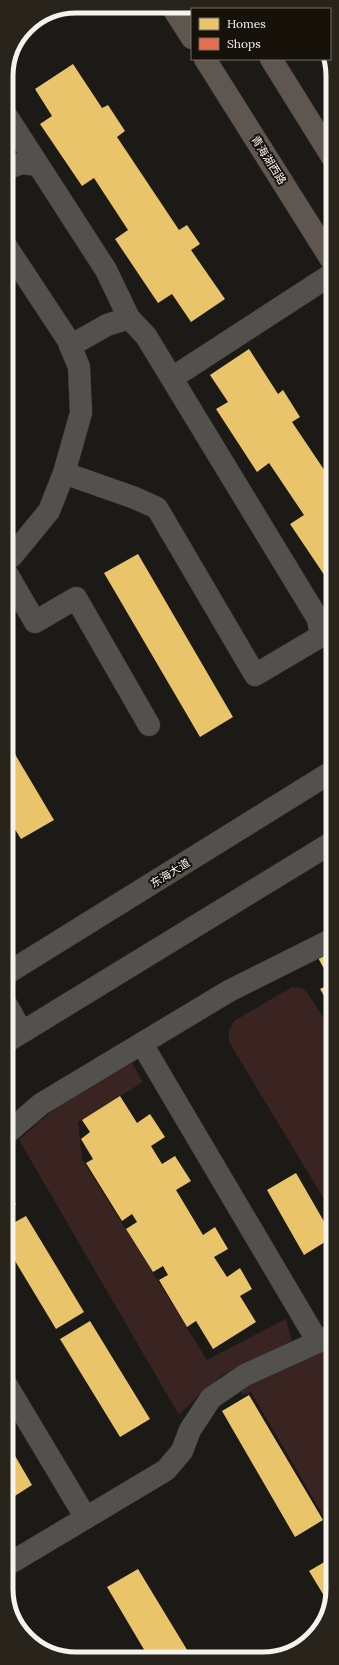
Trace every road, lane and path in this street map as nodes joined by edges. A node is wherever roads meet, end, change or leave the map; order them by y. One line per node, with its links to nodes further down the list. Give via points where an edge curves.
1 (176, 13): 2 (main road)
2 (191, 36)
3 (206, 60): 9 (main road, 青海湖西路)
4 (272, 60): 6 (main road)
5 (13, 126): 7 (street)
6 (326, 147)
7 (38, 165): 8 (street, via 22,163); 12 (street, via 106,270)
8 (13, 166)
9 (326, 251)
10 (13, 257): 13 (street)
11 (326, 278): 14 (street)
12 (129, 318): 13 (street, via 107,325); 14 (street, via 146,336)
13 (70, 346): 15 (street, via 79,367 81,413)
14 (172, 378): 15 (street, via 318,619 321,636 255,675 157,508)
15 (64, 473): 16 (street, via 49,511)
16 (13, 555)
17 (13, 584): 18 (street, via 35,622 76,598)
18 (149, 725)
19 (326, 776): 22 (street, 东海大道)
20 (326, 846): 23 (street)
21 (326, 943): 24 (street, via 229,992)
22 (13, 970)
23 (14, 1037)
24 (142, 1044): 25 (street, via 41,1104); 26 (street)
25 (13, 1128)
26 (325, 1338): 28 (street, via 245,1375 211,1398 190,1430 182,1451 166,1470)
27 (13, 1398): 28 (street)
28 (86, 1518): 29 (street)
29 (13, 1561)

